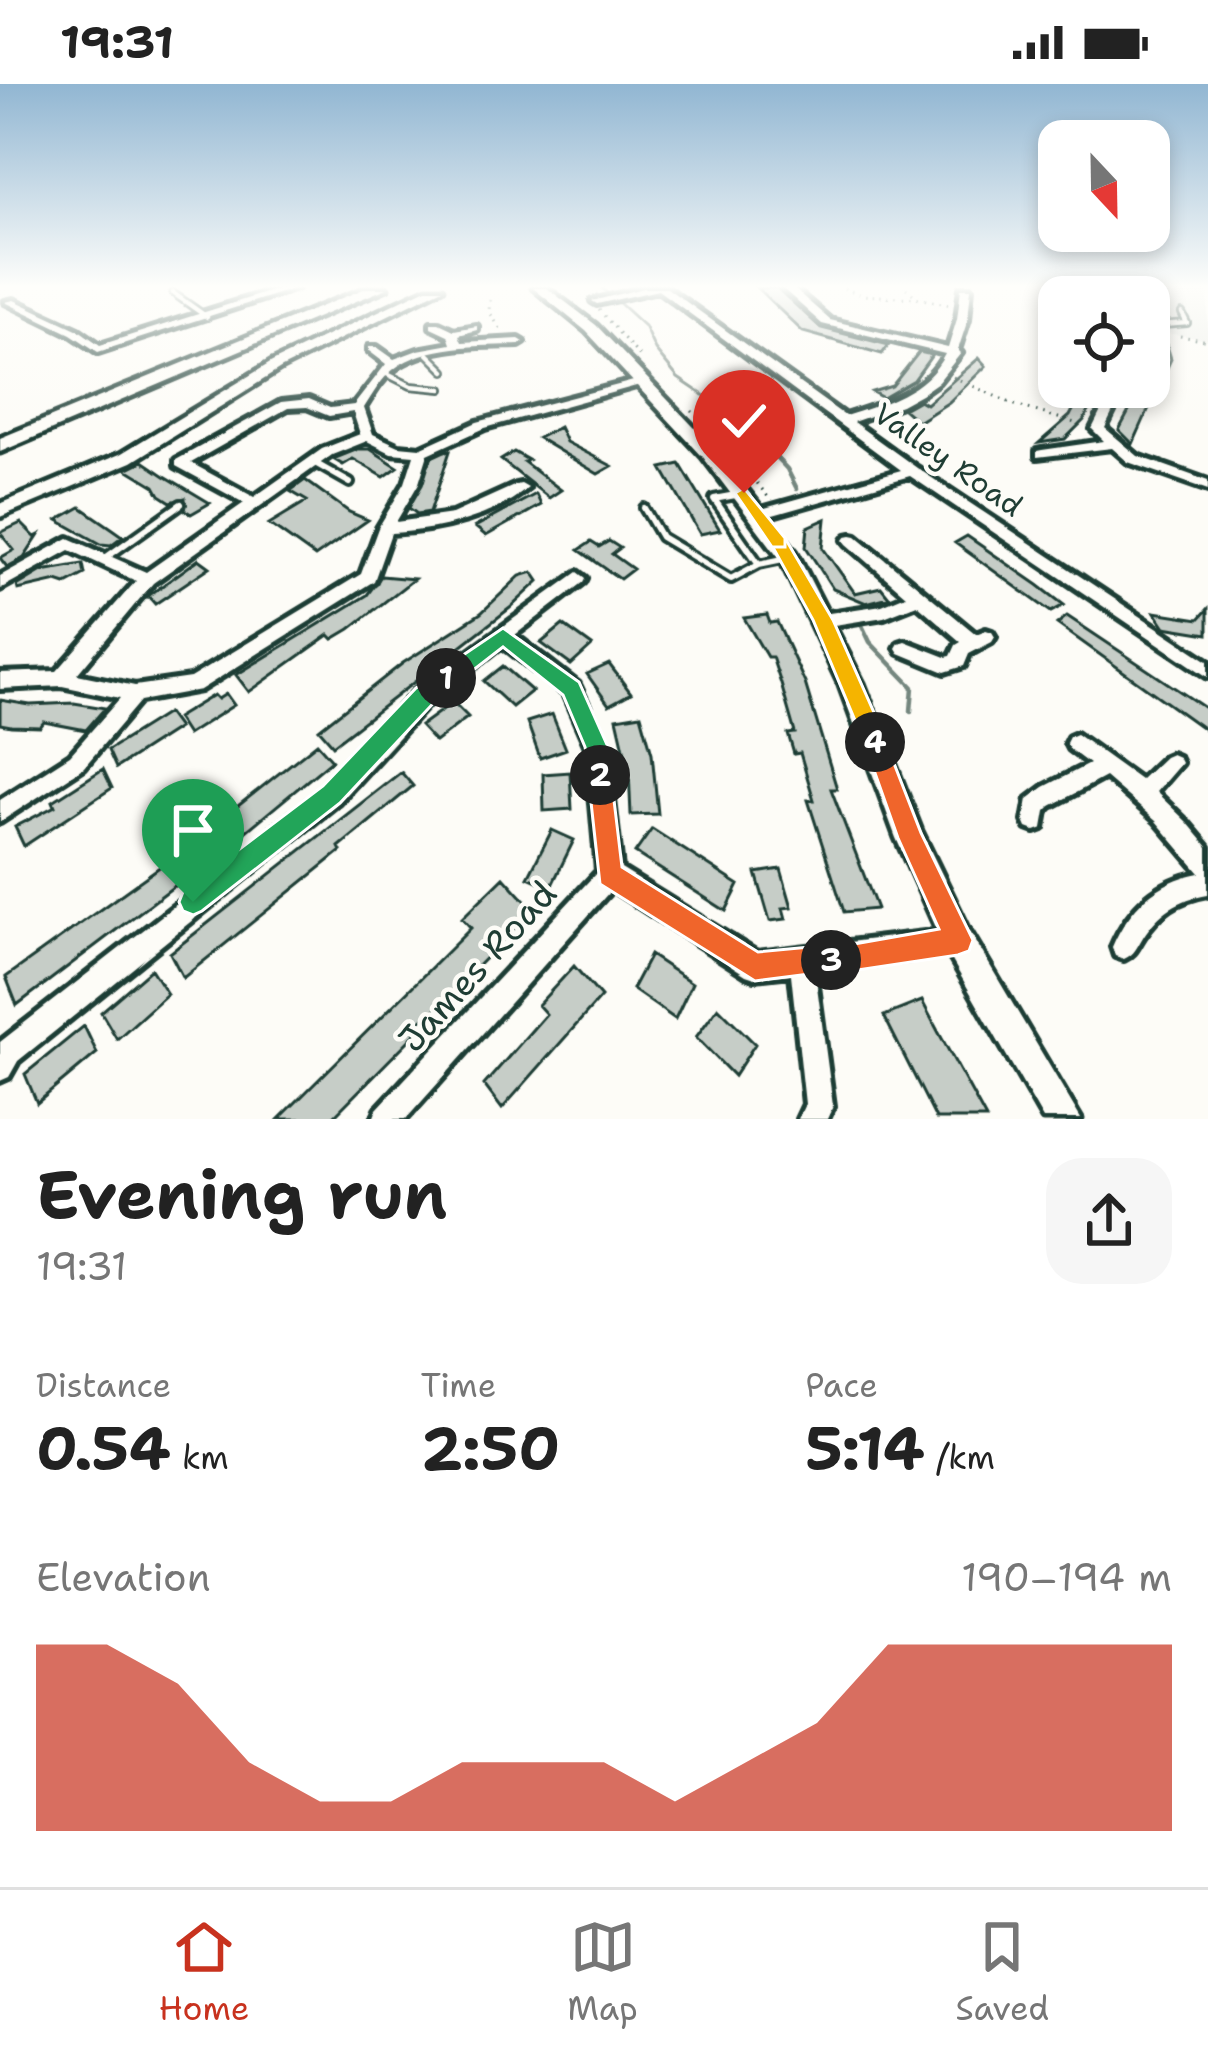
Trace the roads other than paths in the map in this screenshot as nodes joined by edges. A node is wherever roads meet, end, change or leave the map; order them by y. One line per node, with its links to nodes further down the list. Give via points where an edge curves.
1 (81, 336): 2 (street, via 98,349)
2 (141, 336)
3 (240, 336): 24 (highway)
4 (263, 336): 27 (highway)
5 (337, 336): 39 (street, via 126,458)
6 (451, 336): 12 (street)
7 (459, 336): 12 (street)
8 (601, 336): 19 (street)
9 (726, 336): 23 (street, Valley Road)
10 (886, 336): 15 (street)
11 (958, 336): 15 (street)
12 (455, 339): 13 (street); 16 (street)
13 (518, 342)
14 (374, 349): 17 (street)
15 (955, 353): 23 (street, via 926,389)
16 (428, 354): 17 (street); 18 (lane)
17 (390, 369): 20 (lane, via 411,386); 21 (street)
18 (445, 371)
19 (642, 372): 28 (street); 35 (street)
20 (442, 388)
21 (358, 408): 25 (street); 36 (street, via 285,405 181,463)
22 (1108, 408): 26 (street, via 1098,430)
23 (844, 421): 31 (street, Valley Road)
24 (0, 434)
25 (367, 436): 28 (street); 30 (street)
26 (1112, 444): 29 (street); 33 (street)
27 (0, 446)
28 (422, 452): 41 (street)
29 (1042, 454)
30 (313, 462): 32 (lane); 36 (street)
31 (912, 471): 40 (street); 53 (street, Valley Road)
32 (350, 483)
33 (1208, 486)
34 (521, 488): 41 (street, via 445,525)
35 (744, 493): 40 (street); 45 (lane, via 714,499)
36 (254, 502): 47 (street)
37 (181, 505): 44 (lane)
38 (644, 508): 45 (lane, via 661,537 731,579)
39 (0, 511)
40 (768, 511): 43 (street)
41 (385, 528): 56 (street, via 368,577 194,685)
42 (852, 540): 49 (street)
43 (789, 557): 45 (lane); 50 (street)
44 (104, 559): 47 (street); 48 (street, via 69,543)
45 (759, 564)
46 (578, 578): 51 (street)
47 (147, 579): 54 (street)
48 (0, 584)
49 (917, 597): 50 (street); 52 (street, via 980,640 945,665)
50 (823, 620): 66 (street)
51 (503, 636): 64 (street, via 571,689 597,747); 69 (street, via 424,694 332,795 9,1052)
52 (905, 648)
53 (1208, 670)
54 (62, 678): 55 (street); 56 (street)
55 (0, 681)
56 (135, 694): 61 (street, via 77,761)
57 (1076, 743): 59 (street)
58 (1171, 763): 60 (street)
59 (1105, 764): 60 (street); 62 (street, via 1085,783 1050,792 1035,806)
60 (1142, 792): 63 (street)
61 (0, 812)
62 (1035, 821)
63 (1208, 865)
64 (610, 875): 68 (street, via 755,966); 70 (street, James Road)
65 (1208, 883): 67 (street, via 1162,897 1140,916)
66 (958, 940): 68 (street); 72 (street)
67 (1124, 947)
68 (802, 963): 71 (street, via 819,1106)
69 (0, 1068)
70 (387, 1119)
71 (812, 1119)
72 (1063, 1119)

